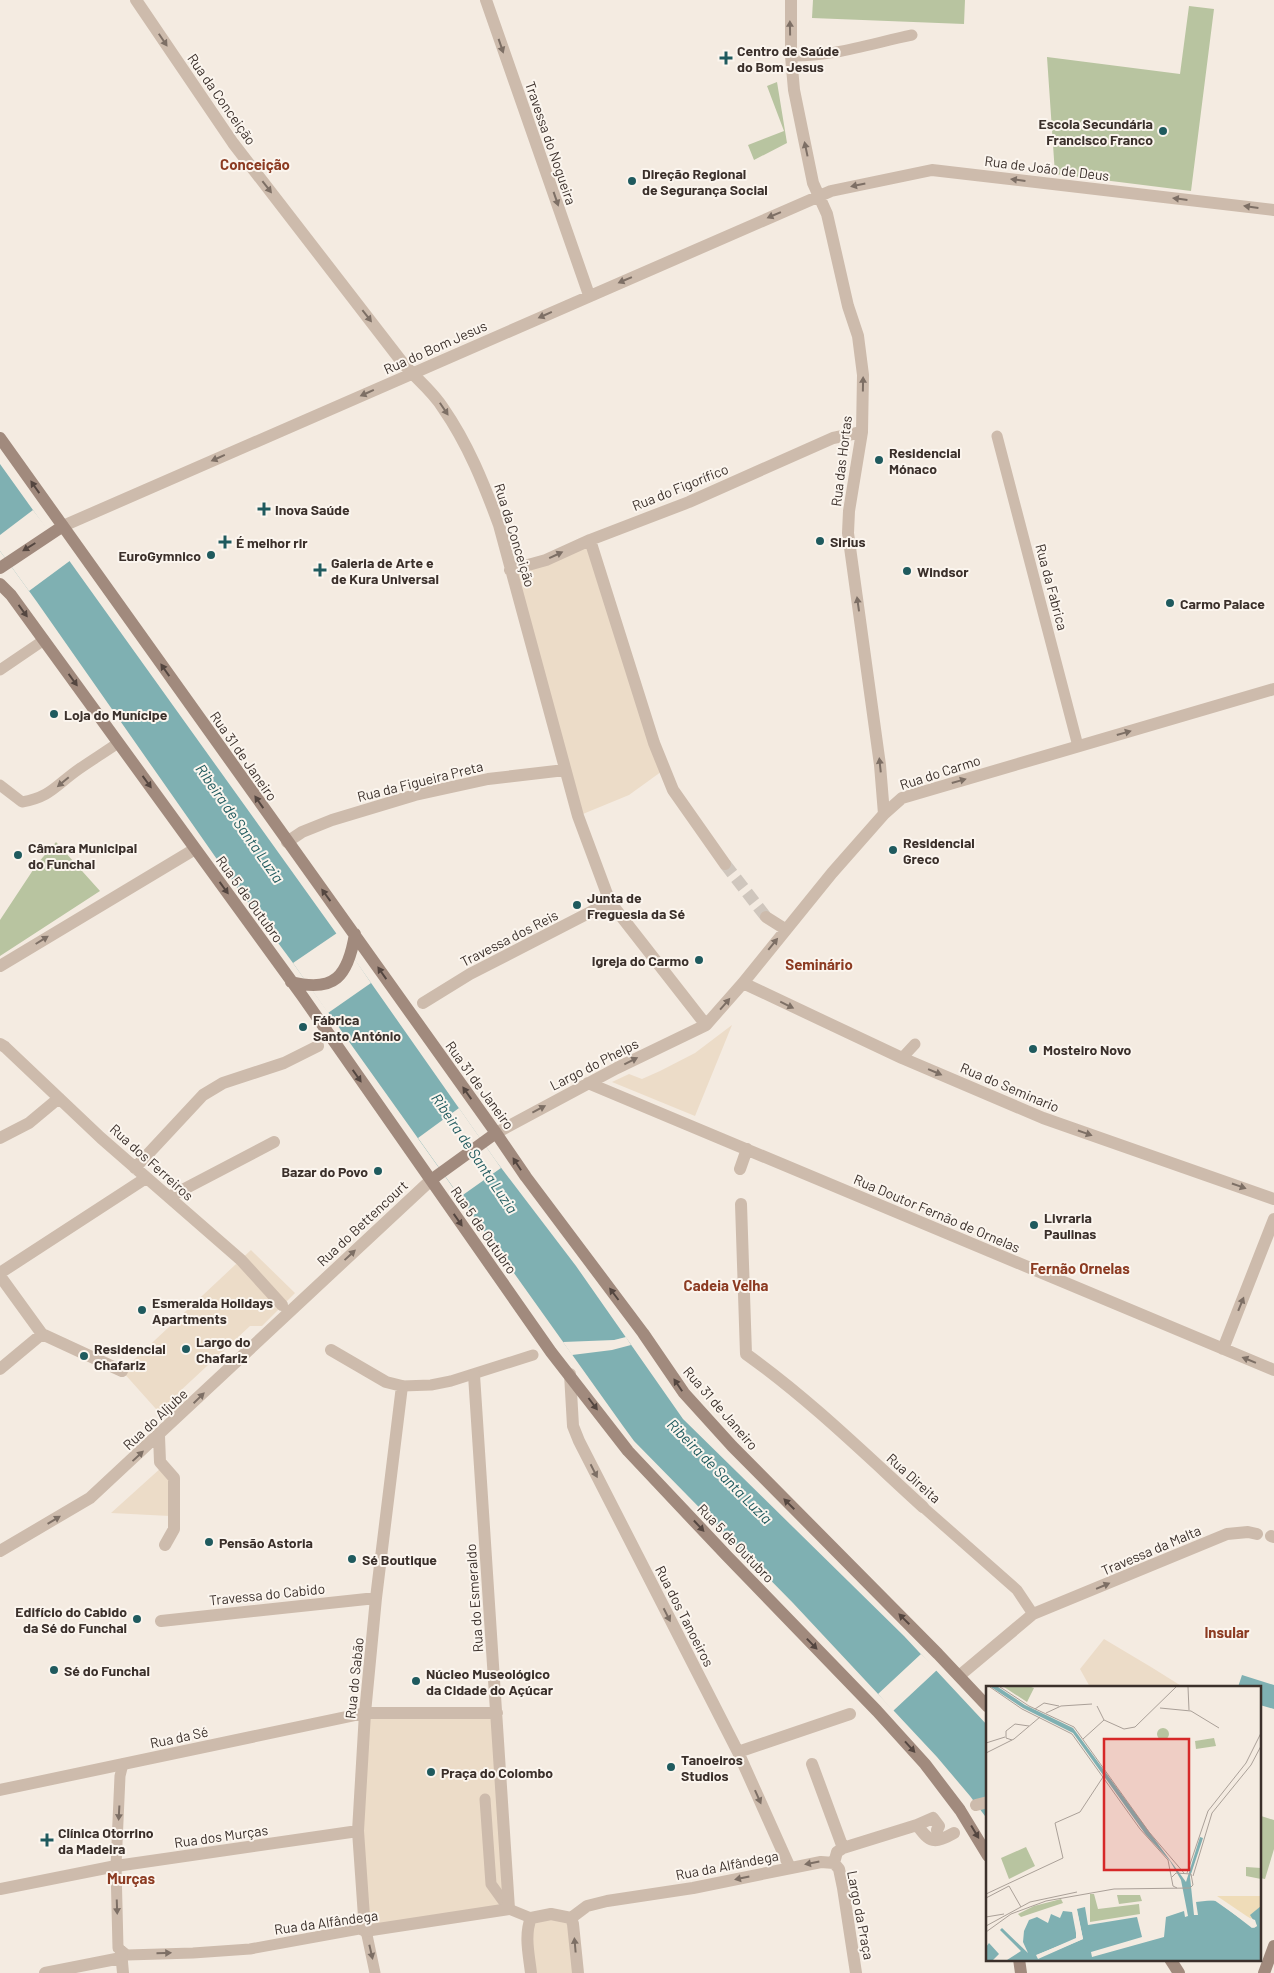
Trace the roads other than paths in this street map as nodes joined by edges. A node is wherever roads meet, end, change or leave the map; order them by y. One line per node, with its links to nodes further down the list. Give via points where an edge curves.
1 (136, 0): 9 (street, Rua da Conceição, one-way to 9, via 233,143)
2 (486, 0): 8 (street, Travessa do Nogueira, one-way to 8)
3 (791, 0): 5 (street, Rua das Hortas, one-way to 3)
4 (912, 34): 5 (lane, via 844,50)
5 (791, 56): 6 (street, Rua das Hortas, one-way to 5, via 813,183 801,125)
6 (819, 196): 7 (street, Rua de João de Deus, one-way to 6, via 932,170); 8 (street, Rua do Bom Jesus, one-way to 8); 10 (street, Rua das Hortas, one-way to 6, via 863,375 858,336 827,214)
7 (1274, 210)
8 (589, 295): 9 (street, Rua do Bom Jesus, one-way to 9)
9 (411, 373): 13 (street, Rua do Bom Jesus, one-way to 13); 16 (street, Rua da Conceição, one-way to 16, via 443,407 467,449 499,525)
10 (862, 432): 14 (street, Rua do Figorífico, via 833,438 689,502); 25 (street, Rua das Hortas, one-way to 10, via 848,533)
11 (997, 436): 22 (lane, Rua da Fabrica)
12 (0, 438): 13 (main road, Rua 31 de Janeiro, one-way to 12)
13 (63, 526): 15 (main road, one-way to 15); 26 (main road, Rua 31 de Janeiro, one-way to 13)
14 (590, 540): 16 (street, Rua do Figorífico, one-way to 14, via 546,560); 28 (street, via 664,770 673,790)
15 (4, 565)
16 (510, 570): 23 (street, Rua da Conceição)
17 (0, 584): 18 (main road, Rua 5 de Outubro, one-way to 18)
18 (44, 640): 19 (lane); 21 (main road, Rua 5 de Outubro, one-way to 21)
19 (0, 670)
20 (1274, 690): 22 (street, Rua do Carmo, one-way to 20)
21 (118, 742): 24 (lane, one-way to 24, via 38,799 22,802); 27 (main road, Rua 5 de Outubro, one-way to 27)
22 (1078, 746): 25 (street, Rua do Carmo, one-way to 22, via 902,798)
23 (565, 770): 26 (street, Rua da Figueira Preta, via 488,779 415,796 332,820); 29 (street, Rua da Conceição, via 578,816)
24 (0, 784)
25 (884, 814): 31 (street, Rua do Carmo)
26 (287, 842): 32 (main road, Rua 31 de Janeiro, one-way to 26)
27 (195, 849): 33 (street, one-way to 27); 34 (main road, Rua 5 de Outubro, one-way to 34)
28 (725, 864)
29 (610, 902): 36 (street, Travessa dos Reis, via 470,974); 37 (street, Rua da Conceição)
30 (766, 917): 31 (street)
31 (785, 929): 35 (street, Rua do Carmo, one-way to 31)
32 (355, 934): 34 (main road, via 345,970 338,978 320,986); 44 (main road, Rua 31 de Janeiro, one-way to 32)
33 (0, 966)
34 (291, 982): 51 (main road, Rua 5 de Outubro, one-way to 51)
35 (743, 983): 37 (street, Rua do Carmo, one-way to 35); 41 (street, Rua do Seminario, one-way to 41)
36 (423, 1003)
37 (706, 1025): 42 (street, Largo do Phelps, one-way to 37)
38 (0, 1044): 43 (street, Rua dos Ferreiros)
39 (915, 1044): 41 (lane)
40 (318, 1046): 48 (street, via 284,1063 223,1083 203,1095)
41 (902, 1058): 53 (street, Rua do Seminario, one-way to 53, via 1043,1118)
42 (588, 1083): 44 (street, Largo do Phelps, one-way to 42); 47 (street, Rua Doutor Fernão de Ornelas)
43 (59, 1098): 45 (street, via 29,1123); 48 (street, Rua dos Ferreiros)
44 (496, 1133): 51 (main road); 77 (main road, Rua 31 de Janeiro, one-way to 44, via 732,1446 684,1393)
45 (0, 1138)
46 (274, 1142): 52 (street)
47 (747, 1150): 49 (street); 60 (street, Rua Doutor Fernão de Ornelas)
48 (135, 1168): 50 (street, Rua dos Ferreiros)
49 (740, 1169)
50 (146, 1178): 52 (street, Rua dos Ferreiros); 56 (street)
51 (431, 1180): 57 (street, Rua do Bettencourt, one-way to 51); 66 (main road, Rua 5 de Outubro, one-way to 66)
52 (169, 1197): 58 (street, Rua dos Ferreiros, via 241,1260)
53 (1274, 1198)
54 (741, 1204): 70 (street, Rua Direita, via 746,1354 828,1420)
55 (1274, 1219): 60 (street, one-way to 55)
56 (0, 1274): 59 (street)
57 (314, 1288): 69 (street, Rua do Aljube, one-way to 57)
58 (282, 1306)
59 (42, 1334): 63 (street); 65 (street)
60 (1223, 1349): 64 (street, Rua Doutor Fernão de Ornelas, one-way to 60)
61 (331, 1350): 68 (street, via 386,1382)
62 (532, 1355): 67 (lane)
63 (0, 1370)
64 (1274, 1370)
65 (122, 1371)
66 (570, 1374): 82 (street, Rua dos Tanoeiros, one-way to 82, via 574,1426 579,1440); 92 (main road, Rua 5 de Outubro, one-way to 92, via 628,1450 926,1764)
67 (474, 1375): 68 (lane, via 431,1385); 80 (street, Rua do Esmeraldo)
68 (402, 1386): 74 (street, Rua do Sabão)
69 (159, 1436): 72 (street, via 160,1462 174,1478 174,1530); 73 (street, Rua do Aljube, one-way to 69, via 90,1498)
70 (923, 1507): 75 (lane, Rua Direita, via 1016,1590)
71 (1257, 1534): 75 (street, Travessa da Malta, one-way to 71, via 1227,1534)
72 (165, 1545)
73 (0, 1551)
74 (376, 1598): 76 (street, Travessa do Cabido); 79 (street, Rua do Sabão)
75 (1033, 1614): 77 (street)
76 (161, 1621)
77 (959, 1676): 78 (main road, Rua 31 de Janeiro)
78 (986, 1705)
79 (365, 1713): 80 (street, Rua da Sé); 83 (street, Rua da Sé); 89 (street, Rua do Sabão)
80 (497, 1713): 97 (street, Rua do Esmeraldo)
81 (850, 1714): 82 (street)
82 (738, 1752): 95 (street, Rua dos Tanoeiros, one-way to 95)
83 (123, 1764): 85 (street, Rua da Sé); 94 (lane, one-way to 94)
84 (812, 1764): 91 (street)
85 (0, 1790)
86 (486, 1799): 97 (lane, via 491,1884)
87 (917, 1825): 88 (street, via 933,1818 939,1826); 90 (street, via 931,1840); 91 (street)
88 (937, 1830)
89 (358, 1831): 94 (street, Rua dos Murças); 100 (street, Rua do Sabão)
90 (954, 1833)
91 (843, 1848): 93 (street, via 837,1852)
92 (986, 1853)
93 (834, 1863): 95 (street, Rua da Alfândega, one-way to 95); 110 (street, Largo da Praça, via 842,1882)
94 (116, 1866): 96 (street, Rua dos Murças); 102 (lane, one-way to 102)
95 (790, 1868): 99 (street, Rua da Alfândega, one-way to 99, via 594,1904)
96 (0, 1889)
97 (509, 1909): 98 (lane); 100 (street, Rua da Alfândega)
98 (531, 1918): 99 (street, via 551,1914); 108 (street, via 527,1927)
99 (571, 1918): 109 (street, one-way to 99)
100 (365, 1931): 102 (lane, Rua da Alfândega, one-way to 100, via 126,1955 250,1949 359,1929); 107 (lane, Rua do Sabão, one-way to 107)
101 (1274, 1946): 113 (main road)
102 (120, 1952): 105 (street, Rua da Alfândega); 106 (street)
103 (1019, 1960): 111 (main road)
104 (1171, 1960): 112 (main road)
105 (45, 1973)
106 (122, 1973)
107 (375, 1973)
108 (531, 1973)
109 (578, 1973)
110 (856, 1973)
111 (1021, 1973)
112 (1179, 1973)
113 (1264, 1973)

